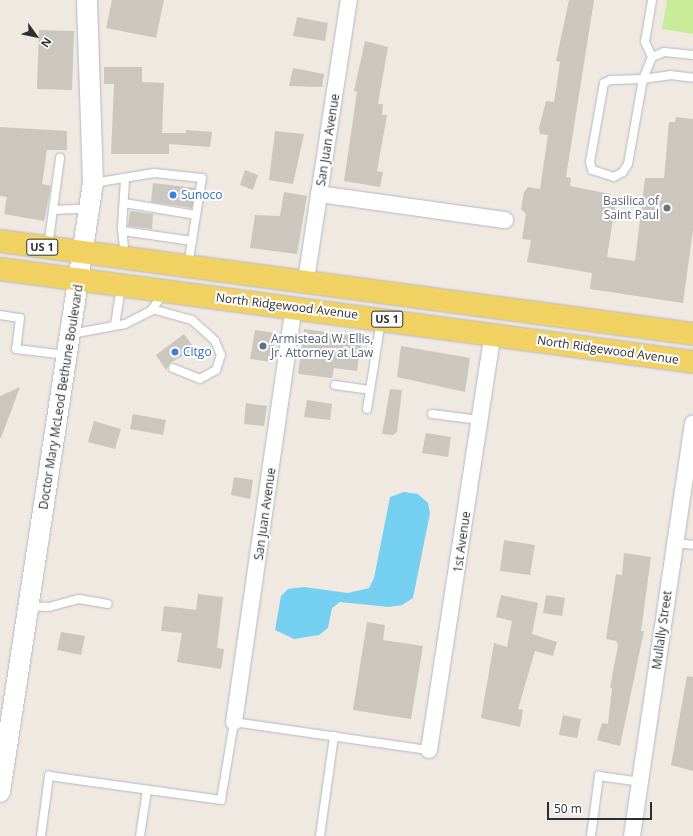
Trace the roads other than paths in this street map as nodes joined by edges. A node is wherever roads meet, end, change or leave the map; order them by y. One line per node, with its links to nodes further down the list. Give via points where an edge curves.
1 (87, 0): 10 (street, Doctor Mary McLeod Bethune Boulevard)
2 (349, 0): 11 (street, San Juan Avenue)
3 (652, 0): 5 (lane, via 645,42)
4 (693, 55): 5 (lane, via 664,52)
5 (652, 57): 7 (lane)
6 (693, 78): 7 (lane, via 670,75)
7 (643, 79): 7 (lane, via 604,83 590,162 592,170 599,174 614,177 623,172 628,164)
8 (60, 158): 14 (lane)
9 (125, 180): 10 (lane); 12 (lane); 15 (lane, via 154,173 202,178)
10 (93, 183): 13 (street, Doctor Mary McLeod Bethune Boulevard)
11 (319, 194): 16 (street); 26 (street, San Juan Avenue)
12 (124, 203): 15 (lane); 17 (lane)
13 (90, 208): 14 (lane); 21 (street, Doctor Mary McLeod Bethune Boulevard)
14 (54, 210): 20 (lane)
15 (196, 215): 19 (lane)
16 (505, 220)
17 (122, 232): 19 (lane); 22 (lane)
18 (0, 240): 20 (main road, US 1)
19 (192, 241): 23 (lane)
20 (48, 248): 21 (main road, US 1)
21 (84, 253): 22 (main road, US 1); 25 (street, Doctor Mary McLeod Bethune Boulevard)
22 (125, 258): 23 (main road, US 1)
23 (188, 265): 26 (main road, US 1)
24 (0, 269): 25 (main road, North Ridgewood Avenue / US 1)
25 (80, 280): 27 (main road, North Ridgewood Avenue / US 1); 34 (street, Doctor Mary McLeod Bethune Boulevard)
26 (306, 280): 36 (main road, US 1)
27 (121, 286): 28 (main road, North Ridgewood Avenue / US 1); 33 (lane)
28 (165, 291): 29 (main road, North Ridgewood Avenue / US 1); 30 (lane)
29 (294, 307): 32 (main road, North Ridgewood Avenue / US 1); 51 (street, San Juan Avenue)
30 (152, 309): 33 (lane); 39 (lane, via 192,320 215,341 220,355 216,370 200,379)
31 (0, 315): 37 (lane, via 20,318 16,349)
32 (381, 318): 35 (main road, North Ridgewood Avenue / US 1); 41 (lane)
33 (115, 325): 34 (lane)
34 (71, 334): 37 (street, Doctor Mary McLeod Bethune Boulevard)
35 (493, 334): 38 (main road, North Ridgewood Avenue / US 1); 44 (street, 1st Avenue)
36 (693, 334)
37 (67, 356): 49 (street, Doctor Mary McLeod Bethune Boulevard)
38 (693, 362)
39 (173, 368)
40 (335, 385): 41 (lane)
41 (370, 390): 42 (lane)
42 (367, 409)
43 (432, 414): 44 (lane)
44 (480, 420): 53 (street, 1st Avenue)
45 (693, 423): 46 (street, Mullally Street)
46 (675, 542): 47 (lane); 54 (street, Mullally Street)
47 (693, 545)
48 (108, 604): 49 (lane, via 80,599 49,607)
49 (28, 606): 50 (street, Doctor Mary McLeod Bethune Boulevard)
50 (8, 678): 56 (street, Doctor Mary McLeod Bethune Boulevard)
51 (234, 722): 52 (lane); 55 (lane, via 221,800)
52 (334, 736): 53 (lane); 59 (lane)
53 (429, 750)
54 (641, 782): 60 (lane, via 599,776); 61 (street, Mullally Street)
55 (147, 790): 57 (lane, via 50,776); 58 (lane)
56 (0, 792)
57 (41, 836)
58 (140, 836)
59 (320, 836)
60 (591, 836)
61 (632, 836)

